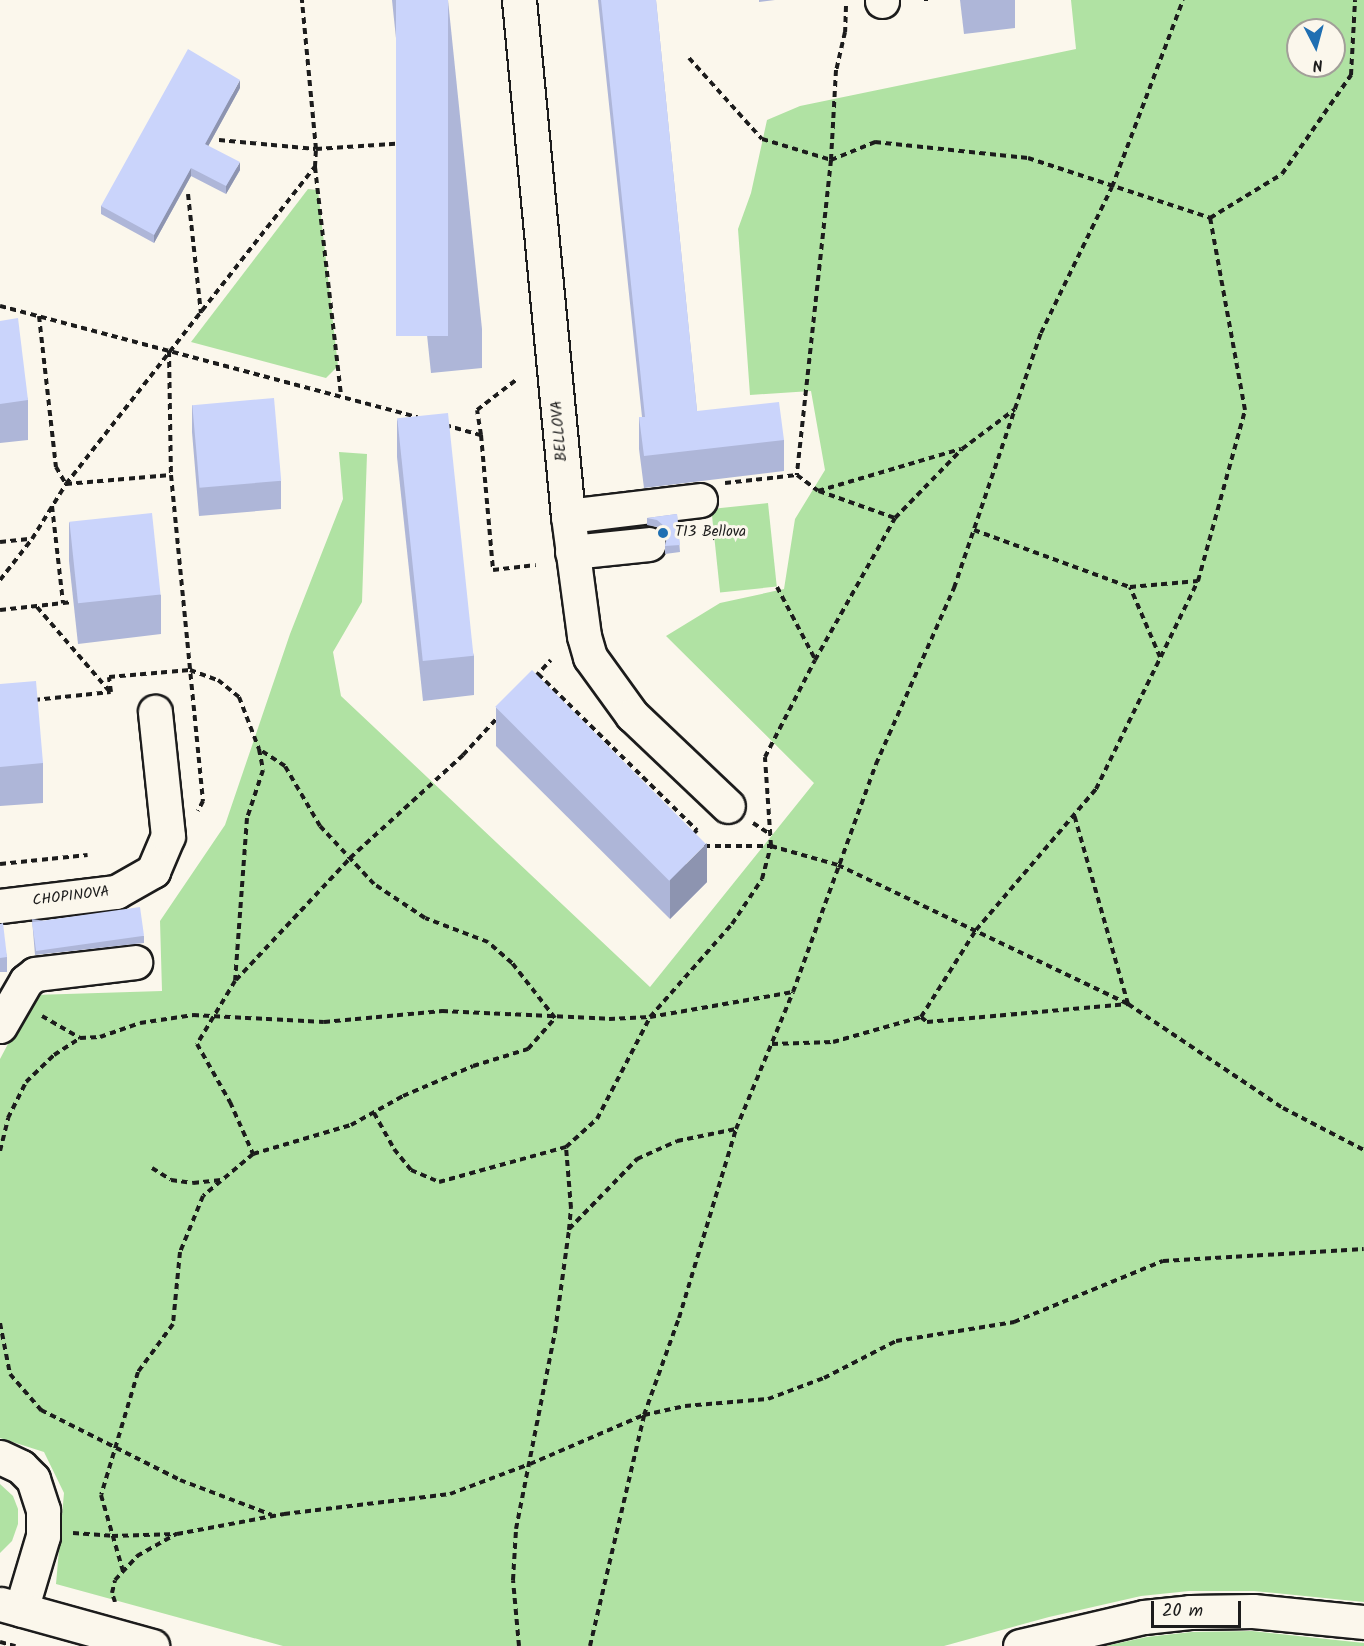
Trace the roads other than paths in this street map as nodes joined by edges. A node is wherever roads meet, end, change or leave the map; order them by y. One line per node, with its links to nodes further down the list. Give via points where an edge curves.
1 (519, 0): 3 (street, BELLOVA)
2 (697, 501): 3 (street)
3 (568, 516): 5 (street, BELLOVA)
4 (649, 544): 5 (street)
5 (573, 552): 7 (street, BELLOVA, via 590,657 632,716)
6 (155, 712): 8 (street, CHOPINOVA, via 168,836 153,871 116,892)
7 (728, 806)
8 (0, 906)
9 (135, 962): 10 (street, via 35,974 26,981)
10 (5, 1017)
11 (0, 1457): 12 (street, via 21,1467 33,1479 43,1510 43,1528)
12 (11, 1607): 14 (street)
13 (1364, 1622): 15 (street, via 1253,1611 1190,1612 1144,1617)
14 (139, 1642)
15 (1020, 1646)

